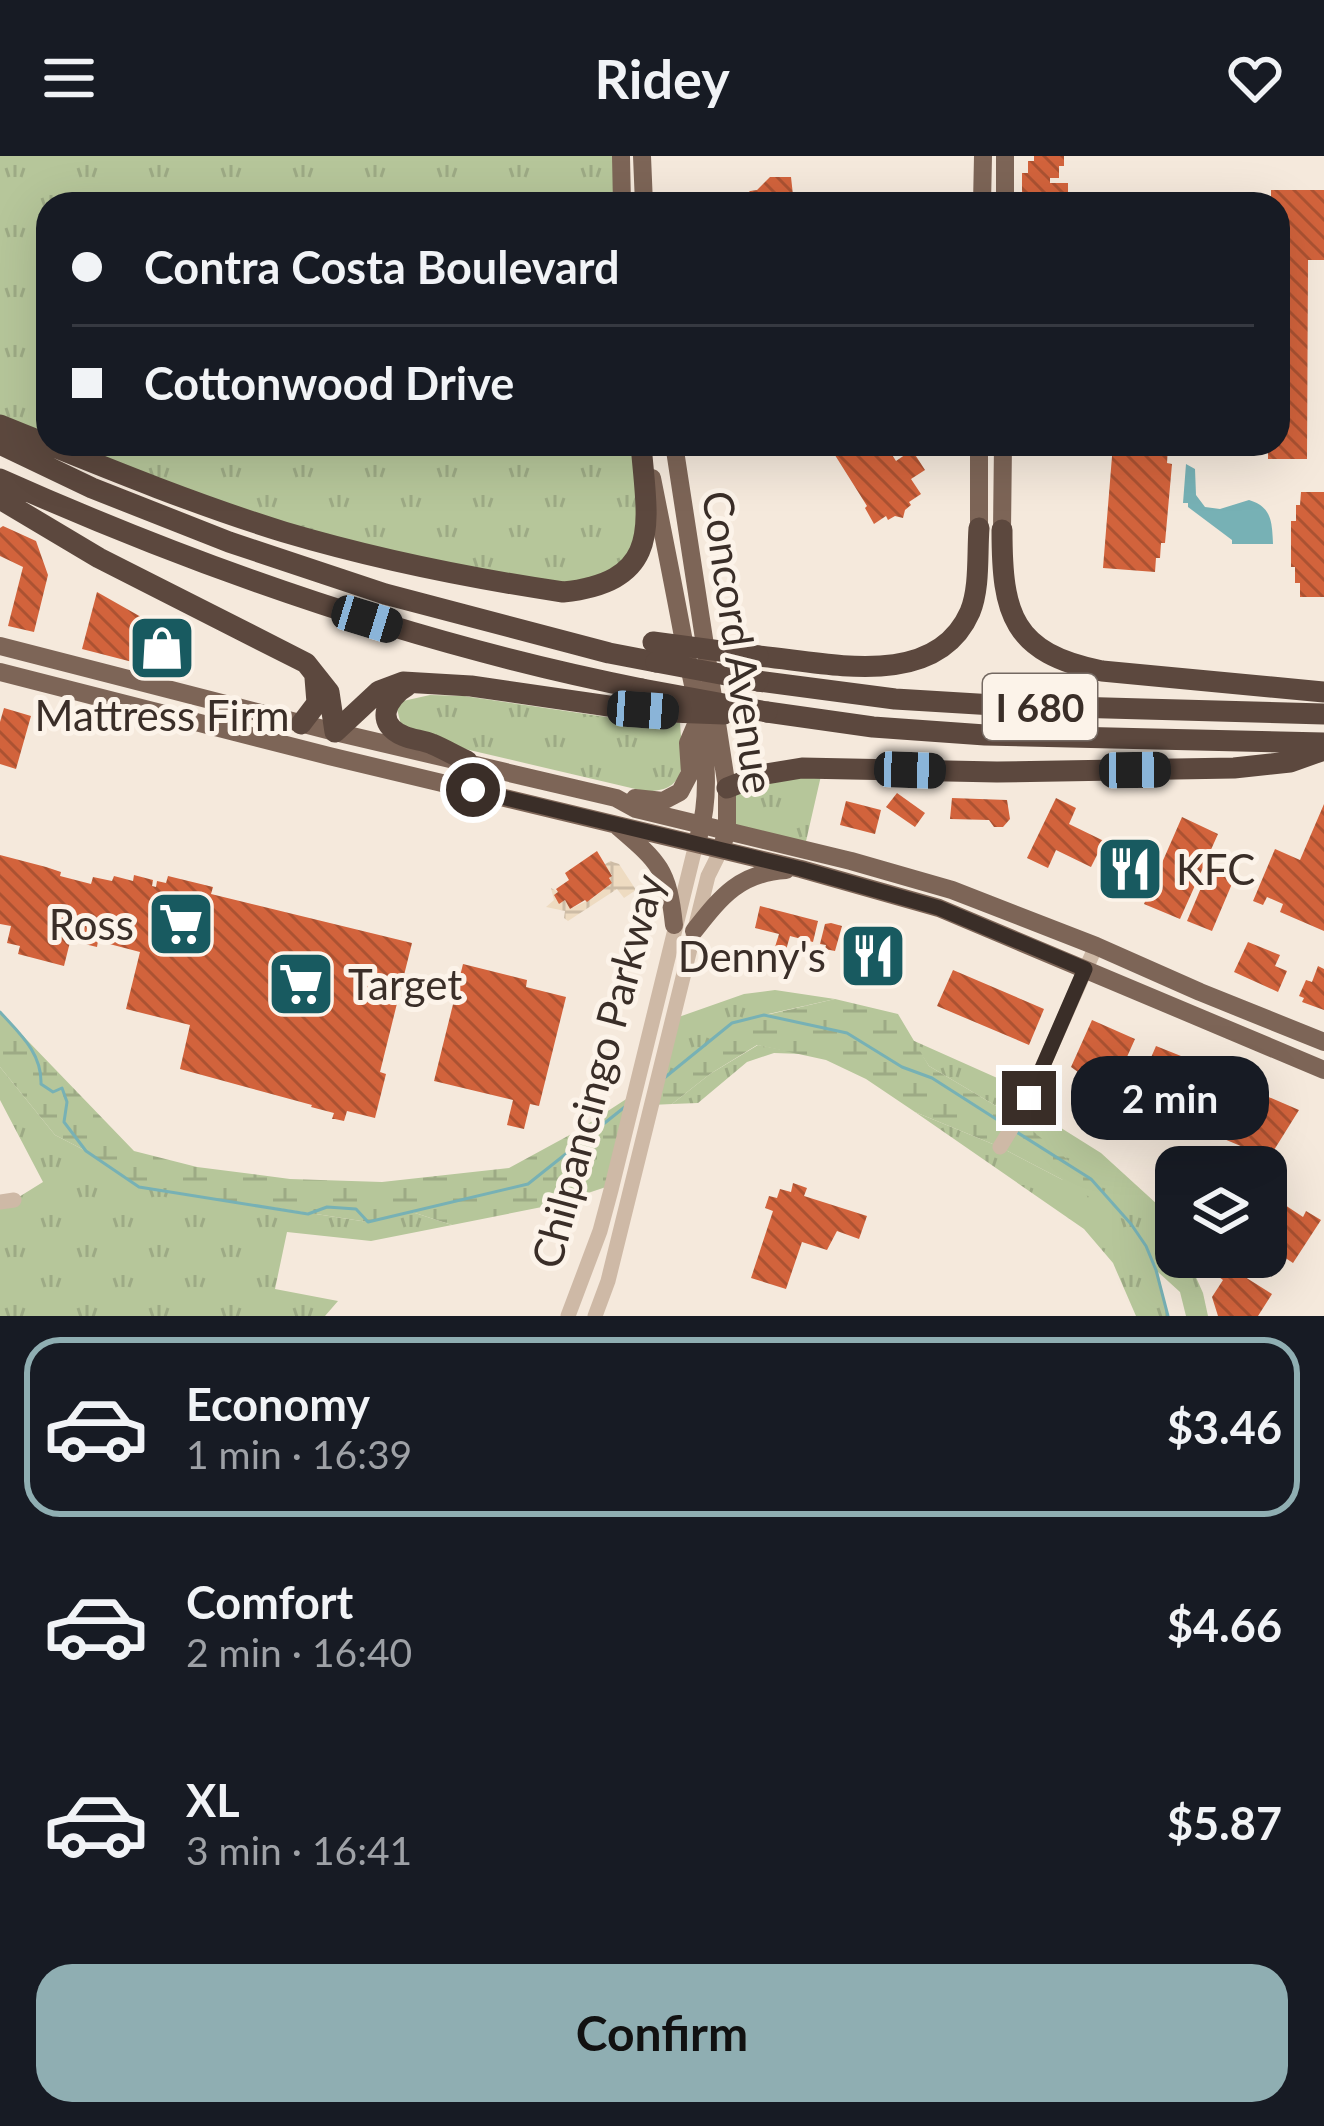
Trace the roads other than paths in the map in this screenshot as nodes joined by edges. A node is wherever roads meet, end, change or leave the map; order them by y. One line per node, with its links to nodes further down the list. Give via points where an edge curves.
1 (621, 156): 5 (main road)
2 (983, 156): 7 (main road)
3 (1005, 156): 8 (main road)
4 (645, 160): 6 (main road)
5 (622, 192)
6 (644, 192)
7 (982, 192)
8 (1005, 192)
9 (0, 425): 10 (highway)
10 (36, 439)
11 (0, 444): 22 (highway, I 680, via 229,542 385,594 609,653)
12 (80, 456): 13 (highway, via 285,532 563,592 609,581 639,552 648,527)
13 (644, 456)
14 (645, 456): 29 (main road, Concord Avenue)
15 (676, 456): 34 (main road, Concord Avenue)
16 (981, 456): 20 (main road)
17 (1001, 456): 20 (main road)
18 (0, 479): 27 (highway, I 680, via 145,541 367,619)
19 (0, 499): 23 (highway)
20 (990, 529): 22 (highway, bridge, via 970,612 940,648 903,665); 26 (highway, via 1007,605 1049,656 1102,671)
21 (0, 646): 30 (main road)
22 (654, 652): 28 (highway, I 680, bridge, via 758,681 895,699)
23 (315, 671): 30 (highway, via 317,703); 31 (highway, via 329,692)
24 (0, 672): 36 (main road)
25 (415, 681): 27 (highway); 31 (highway, via 380,691); 33 (highway, via 386,706 389,726)
26 (1324, 692)
27 (643, 700): 32 (highway, I 680, bridge, via 873,728)
28 (1324, 714)
29 (699, 717): 35 (main road, via 680,793 663,801); 37 (main road, Concord Avenue, via 706,782)
30 (301, 724): 31 (main road)
31 (335, 732): 33 (main road)
32 (1324, 747): 34 (highway, via 1290,762 1234,768 802,768)
33 (467, 761): 35 (main road)
34 (727, 788): 38 (main road, Concord Avenue)
35 (616, 799): 37 (main road)
36 (614, 822): 37 (main road); 40 (main road, via 663,871)
37 (699, 835): 38 (main road); 40 (street, Chilpancingo Parkway)
38 (724, 841): 39 (main road); 42 (street, Chilpancingo Parkway); 43 (main road, via 851,861)
39 (801, 869): 41 (main road); 42 (main road, via 741,882)
40 (674, 925): 46 (street, Chilpancingo Parkway)
41 (995, 930): 43 (main road, via 1015,923 1059,942); 45 (main road)
42 (694, 931): 48 (street, Chilpancingo Parkway)
43 (1073, 937): 44 (main road)
44 (1096, 946): 45 (street); 47 (main road)
45 (1085, 969): 49 (main road); 51 (street)
46 (656, 1001): 48 (street, via 665,1009); 50 (street, Chilpancingo Parkway)
47 (1324, 1042)
48 (662, 1064): 52 (street, Chilpancingo Parkway)
49 (1324, 1070)
50 (627, 1123): 52 (street); 53 (street, Chilpancingo Parkway)
51 (1000, 1148)
52 (624, 1214): 54 (street, Chilpancingo Parkway)
53 (568, 1316)
54 (595, 1316)

